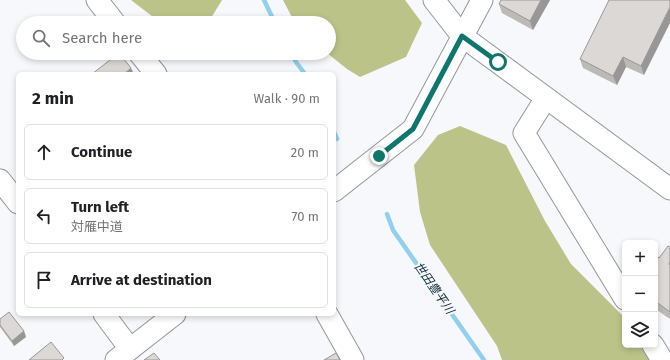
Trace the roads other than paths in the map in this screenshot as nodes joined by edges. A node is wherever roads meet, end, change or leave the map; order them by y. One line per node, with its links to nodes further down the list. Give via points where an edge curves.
1 (97, 0): 4 (street)
2 (434, 0): 5 (street)
3 (482, 0): 5 (street)
4 (110, 16)
5 (462, 36): 8 (street); 10 (street, via 413,129)
6 (145, 60): 7 (street)
7 (154, 72)
8 (546, 98): 11 (street); 13 (street, via 524,133)
9 (0, 180): 12 (street)
10 (336, 189)
11 (670, 189)
12 (16, 200)
13 (622, 295)
14 (105, 316): 18 (street)
15 (172, 316): 18 (street)
16 (328, 316): 19 (street)
17 (655, 348): 20 (street)
18 (123, 354)
19 (353, 360)
20 (662, 360)

